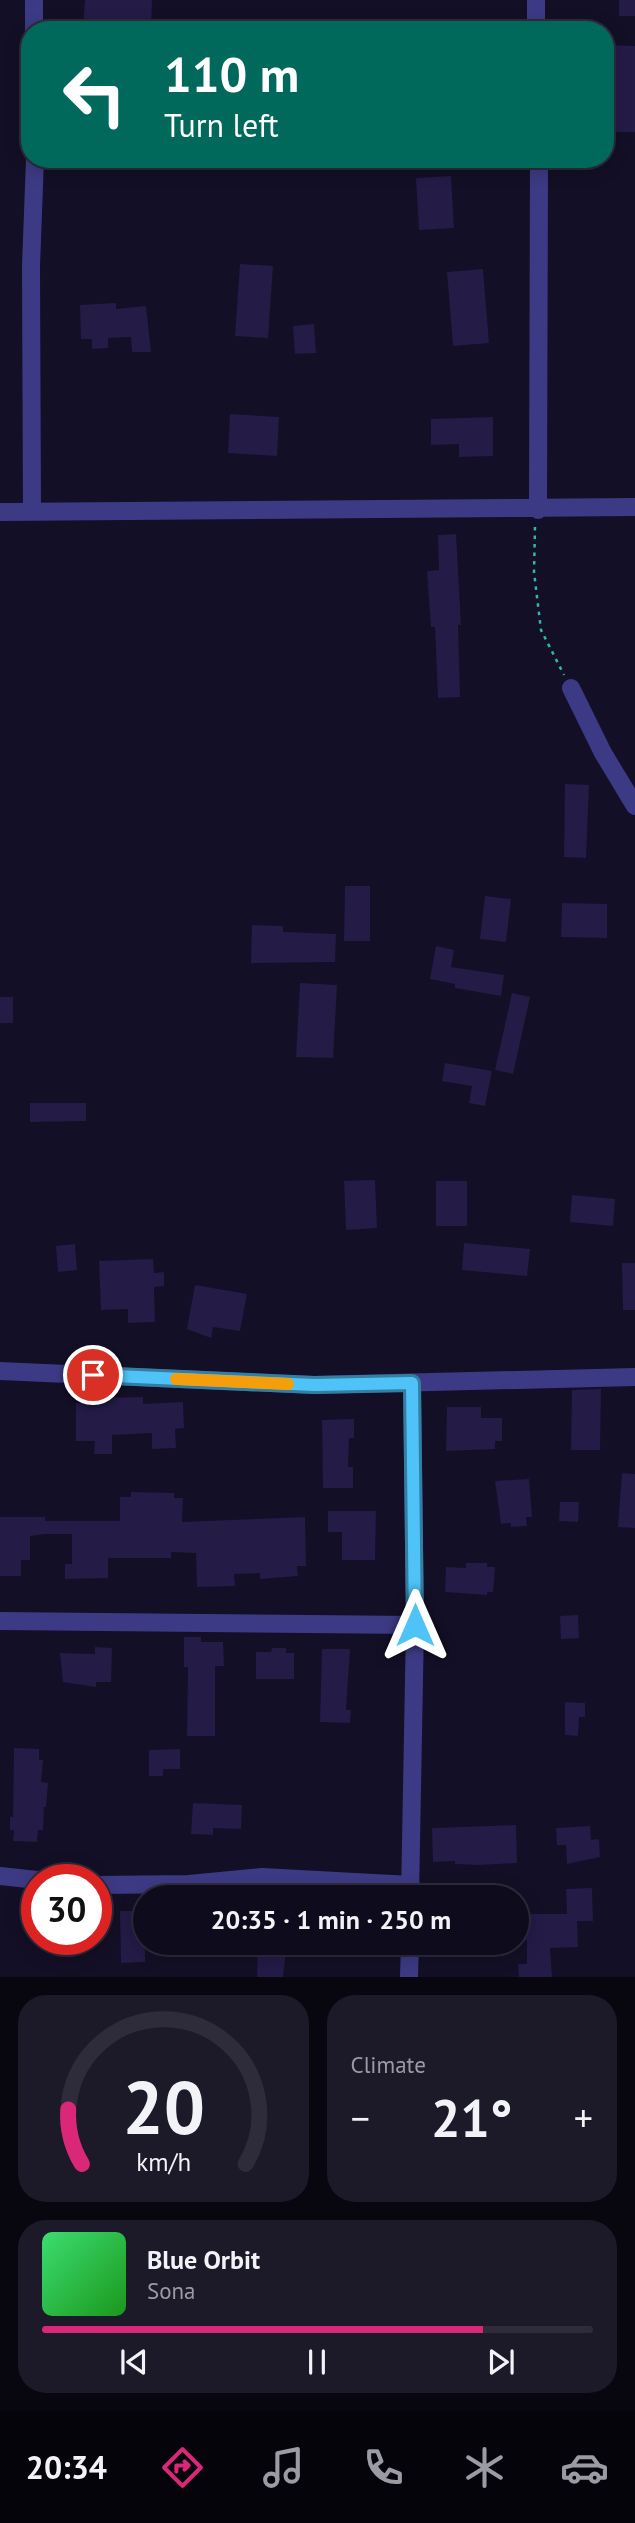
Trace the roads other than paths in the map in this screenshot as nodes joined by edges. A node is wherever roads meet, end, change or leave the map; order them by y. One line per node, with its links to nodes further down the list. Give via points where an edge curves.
1 (34, 0): 3 (street)
2 (537, 0): 4 (street)
3 (34, 21)
4 (536, 21)
5 (35, 168): 9 (street)
6 (539, 168): 8 (street)
7 (635, 507): 8 (street)
8 (538, 510): 9 (street)
9 (32, 511): 10 (street)
10 (0, 512)
11 (570, 688): 12 (street)
12 (635, 806)
13 (0, 1371): 15 (street, via 314,1385)
14 (635, 1377): 15 (street)
15 (412, 1383): 17 (street)
16 (0, 1621): 17 (street)
17 (415, 1625): 22 (street)
18 (0, 1876): 19 (street)
19 (21, 1878)
20 (112, 1885): 21 (street, via 262,1877)
21 (347, 1885)
22 (410, 1885)
23 (410, 1955): 24 (street)
24 (409, 1977)

